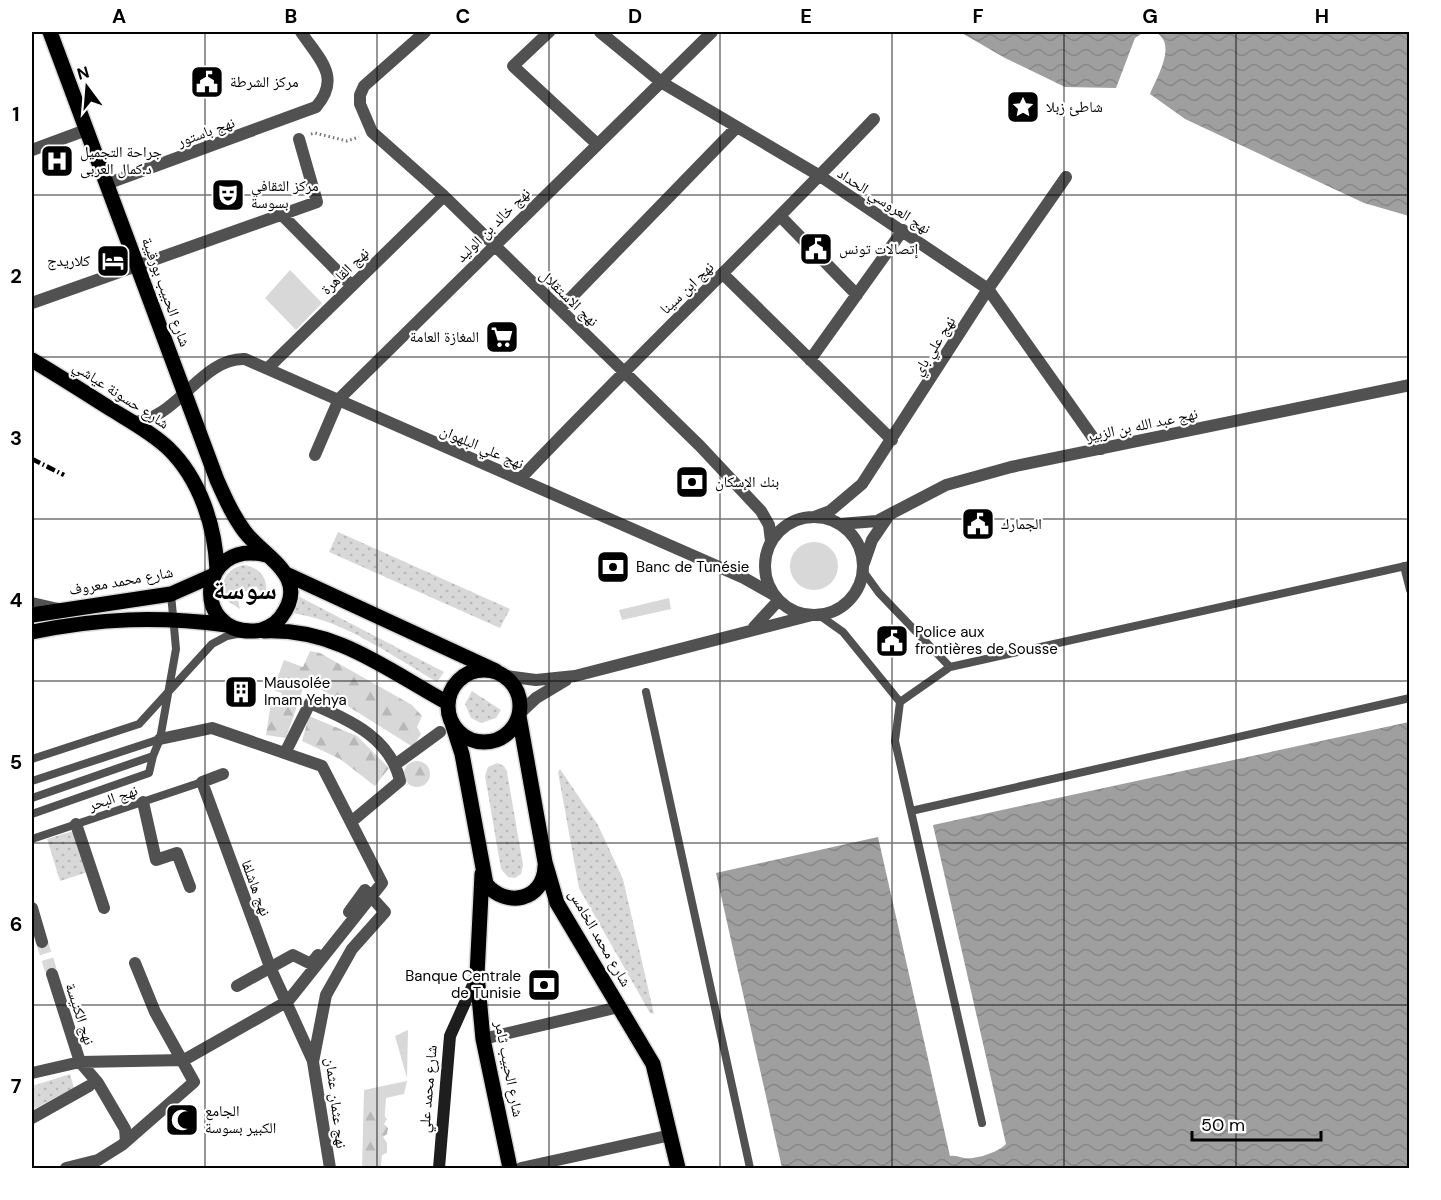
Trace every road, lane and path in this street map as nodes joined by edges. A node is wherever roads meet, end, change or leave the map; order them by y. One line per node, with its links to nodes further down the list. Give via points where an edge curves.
1 (50, 32): 10 (main road, شارع الحبيب بورقيبة)
2 (301, 32): 17 (street, نهج باستور, via 329,75 329,86 316,107)
3 (425, 32): 11 (street, نهج الاستقلال, via 364,86 360,104)
4 (549, 32): 13 (street, via 513,66)
5 (600, 32): 7 (street, نهج العروسي الحداد)
6 (712, 32): 7 (street, نهج خالد بن الوليد)
7 (661, 82): 9 (street, نهج العروسي الحداد); 13 (street, نهج خالد بن الوليد)
8 (874, 119): 15 (street, نهج ابن سينا)
9 (736, 128): 15 (street, نهج العروسي الحداد); 29 (street)
10 (86, 130): 14 (street); 17 (main road, شارع الحبيب بورقيبة)
11 (372, 132): 12 (path, via 347,141 315,133); 18 (street, نهج الاستقلال)
12 (299, 139): 19 (street, via 317,202)
13 (596, 143): 22 (street, نهج خالد بن الوليد)
14 (32, 150)
15 (819, 177): 20 (street, نهج ابن سينا); 21 (street, نهج العروسي الحداد)
16 (1066, 177): 26 (street, نهج علي باي)
17 (106, 184): 23 (main road, شارع الحبيب بورقيبة)
18 (444, 196): 22 (street, نهج الاستقلال); 25 (street, نهج القاهرة)
19 (283, 216): 23 (street); 25 (street)
20 (780, 216): 24 (street, نهج ابن سينا); 27 (street)
21 (903, 230): 26 (street, نهج العروسي الحداد); 27 (street)
22 (494, 246): 29 (street, نهج الاستقلال); 36 (street, نهج خالد بن الوليد)
23 (138, 264): 28 (street); 35 (main road, شارع الحبيب بورقيبة)
24 (723, 274): 31 (street); 33 (street, نهج ابن سينا)
25 (352, 286): 32 (street, نهج القاهرة)
26 (988, 289): 38 (street, نهج علي باي); 39 (street, نهج العروسي الحداد)
27 (857, 294): 31 (street)
28 (32, 303)
29 (560, 309): 33 (street, نهج الاستقلال)
30 (32, 360): 37 (main road, شارع حسونة عياشي)
31 (810, 360): 38 (street)
32 (268, 368): 35 (street, نهج علي البلهوان, via 245,359 231,360); 36 (street, نهج علي البلهوان)
33 (622, 372): 41 (street, نهج ابن سينا); 42 (street, نهج الاستقلال)
34 (1410, 386): 39 (street, نهج عبد الله بن الزبير)
35 (183, 394): 37 (street, نهج علي البلهوان, via 151,419); 48 (main road, شارع الحبيب بورقيبة, via 232,514)
36 (339, 399): 40 (street, نهج خالد بن الوليد); 41 (street, نهج علي البلهوان)
37 (131, 422): 51 (main road, شارع حسونة عياشي, via 167,447 191,480 211,524)
38 (892, 440): 43 (street, نهج علي باي, via 862,484 830,511)
39 (1101, 449): 44 (street, نهج عبد الله بن الزبير, via 946,485)
40 (315, 455)
41 (520, 479): 55 (street, نهج علي البلهوان, via 744,578)
42 (761, 511): 45 (street, نهج الاستقلال); 47 (street, نهج الاستقلال, via 769,525)
43 (814, 517): 45 (street); 46 (street)
44 (888, 517): 46 (street, نهج عبد الله بن الزبير, via 864,524); 50 (street, نهج عبد الله بن الزبير, via 872,540)
45 (794, 521): 47 (street)
46 (840, 524): 50 (street, via 857,542)
47 (771, 541): 55 (street, via 766,551 765,574)
48 (266, 555): 51 (main road, via 241,553 230,557); 52 (main road)
49 (1407, 566): 53 (lane); 65 (lane)
50 (863, 569): 59 (street, via 860,584 844,605); 65 (lane, via 879,593)
51 (216, 572): 54 (main road, شارع محمد معروف); 61 (main road, via 210,597)
52 (286, 574): 62 (main road, via 290,598 286,610 279,620); 66 (main road)
53 (1410, 590)
54 (171, 594): 57 (main road, شارع محمد معروف); 60 (lane)
55 (776, 598): 59 (street, via 799,614); 64 (street)
56 (32, 603): 57 (street)
57 (59, 609): 58 (main road, شارع محمد معروف)
58 (32, 615)
59 (816, 615): 64 (street, via 778,622); 71 (lane, via 843,632)
60 (174, 618): 61 (main road); 63 (main road, via 120,618); 69 (lane, via 174,667)
61 (227, 625): 62 (main road)
62 (252, 631): 69 (lane, via 227,636 212,645); 72 (main road, via 323,636)
63 (32, 632)
64 (746, 634): 67 (street)
65 (950, 667): 71 (lane)
66 (501, 674): 67 (street, via 536,680); 72 (main road, via 479,670 462,677); 73 (main road, via 520,696)
67 (575, 676): 73 (street, via 548,689)
68 (646, 692): 121 (lane)
69 (167, 695): 75 (lane); 78 (lane, via 139,724)
70 (1410, 698): 85 (lane)
71 (900, 702): 85 (lane, via 895,741)
72 (448, 703): 74 (main road)
73 (520, 715): 74 (main road, via 505,736 494,741 470,739); 90 (main road, شارع محمد الخامس)
74 (446, 728): 79 (street); 91 (main road, شارع محمد علي, via 462,754)
75 (160, 739): 76 (street, via 212,728); 77 (lane); 81 (lane)
76 (285, 753): 79 (street, via 310,703 362,725); 87 (street, via 322,766)
77 (153, 756): 83 (lane); 86 (lane, via 149,773)
78 (32, 759)
79 (396, 764): 87 (street, via 400,781)
80 (223, 774): 82 (street)
81 (32, 781)
82 (202, 782): 84 (lane, نهج البحر); 98 (street, نهج هاشلفا)
83 (32, 798)
84 (143, 802): 88 (lane, نهج البحر); 92 (street, via 156,860 177,853)
85 (911, 811): 111 (lane)
86 (32, 814)
87 (351, 822): 93 (street, via 382,883)
88 (76, 824): 89 (lane, نهج البحر); 95 (street)
89 (32, 839)
90 (545, 862): 91 (main road, via 541,884 525,898 503,898 493,892); 103 (main road, شارع محمد الخامس, via 556,903)
91 (482, 874): 100 (main road, شارع محمد علي)
92 (190, 887)
93 (368, 894): 98 (street, via 311,964 293,955); 102 (street); 107 (street, نهج عثمان عثمان, via 385,912 352,949 326,995)
94 (32, 908): 96 (street)
95 (104, 908)
96 (42, 942)
97 (135, 963): 105 (street, via 155,1012)
98 (270, 967): 101 (street); 102 (street, نهج هاشلفا)
99 (52, 974): 106 (street, نهج الكنيسة)
100 (477, 975): 104 (main road, شارع الحبيب ثامر); 117 (main road, شارع محمد علي, via 450,1036)
101 (237, 986)
102 (288, 1001): 105 (street); 107 (street, نهج هاشلفا)
103 (619, 1007): 104 (street); 112 (main road, شارع محمد الخامس, via 653,1064)
104 (483, 1039): 118 (main road, شارع الحبيب ثامر)
105 (184, 1060): 106 (street); 113 (street, via 194,1082)
106 (80, 1062): 108 (street); 113 (street, via 98,1083 125,1129)
107 (313, 1062): 116 (street, نهج عثمان عثمان)
108 (32, 1073)
109 (89, 1086): 110 (street)
110 (32, 1118)
111 (982, 1123)
112 (671, 1135): 119 (street); 120 (main road, شارع محمد الخامس)
113 (126, 1141): 114 (street)
114 (100, 1164): 115 (street)
115 (66, 1168)
116 (330, 1168)
117 (440, 1168)
118 (510, 1168)
119 (521, 1168)
120 (678, 1168)
121 (750, 1168)

